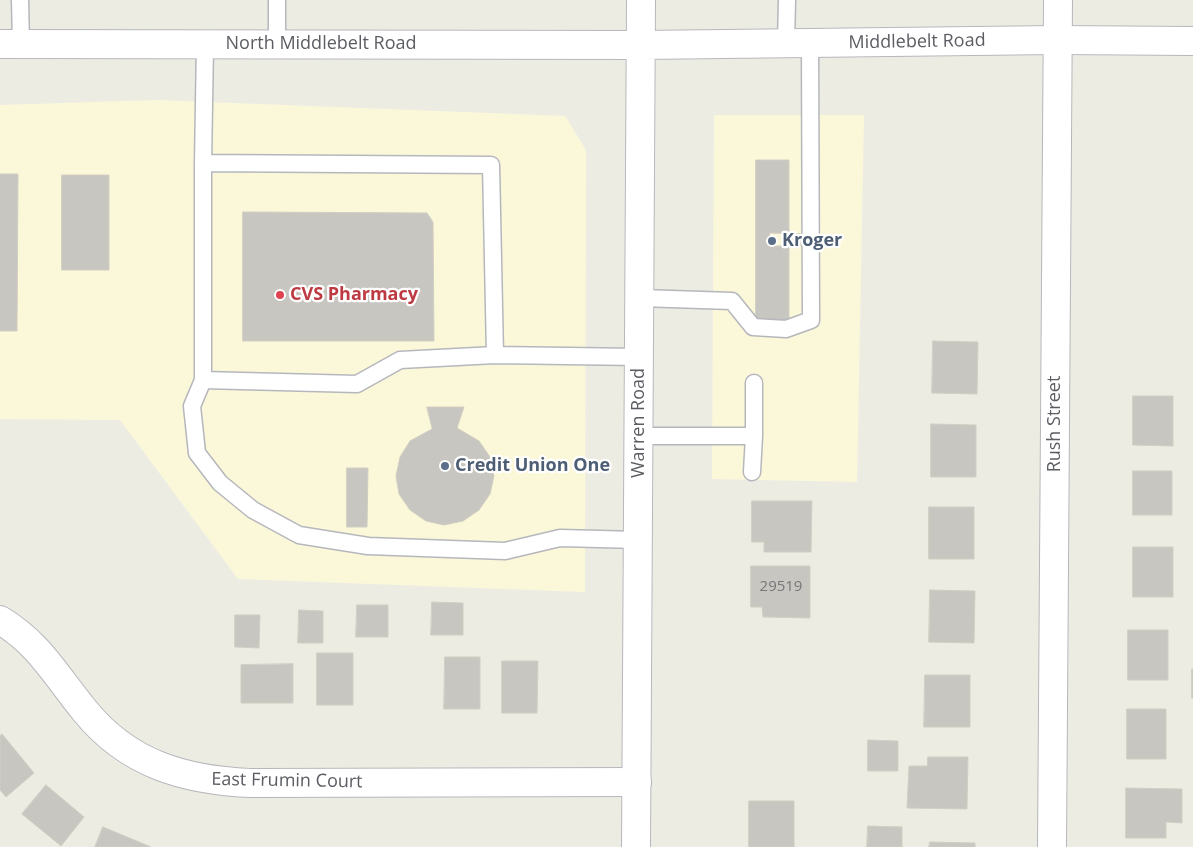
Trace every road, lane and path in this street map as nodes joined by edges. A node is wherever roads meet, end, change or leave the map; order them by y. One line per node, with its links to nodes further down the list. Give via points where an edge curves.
1 (20, 0): 9 (lane)
2 (277, 0): 11 (lane)
3 (641, 0): 12 (main road, Warren Road)
4 (787, 0): 8 (lane)
5 (1058, 0): 6 (main road, Rush Street)
6 (1058, 40): 7 (main road, Middlebelt Road); 8 (main road, Middlebelt Road); 26 (main road, Rush Street)
7 (1193, 41)
8 (798, 43): 12 (main road, Middlebelt Road); 14 (lane, via 811,320 786,330 753,327 732,300)
9 (11, 44): 10 (main road, North Middlebelt Road)
10 (205, 44): 11 (main road, North Middlebelt Road); 13 (lane)
11 (277, 44): 12 (main road, North Middlebelt Road)
12 (641, 45): 14 (main road, Warren Road)
13 (203, 163): 15 (lane, via 491,164); 17 (lane)
14 (640, 298): 16 (main road, Warren Road)
15 (494, 355): 16 (lane); 17 (lane, via 400,360 357,384)
16 (639, 357): 19 (main road, Warren Road)
17 (203, 380): 22 (lane, via 192,406 197,452 220,483 253,510 299,535 368,546 506,551 560,538)
18 (754, 382): 20 (lane)
19 (639, 436): 20 (lane); 22 (main road, Warren Road)
20 (754, 436): 21 (lane)
21 (752, 472)
22 (638, 540): 24 (main road, Warren Road)
23 (0, 620): 24 (main road, East Frumin Court, via 30,642 85,711 116,742 162,768 187,776 250,783)
24 (637, 782): 25 (main road, Warren Road)
25 (636, 847)
26 (1052, 847)

